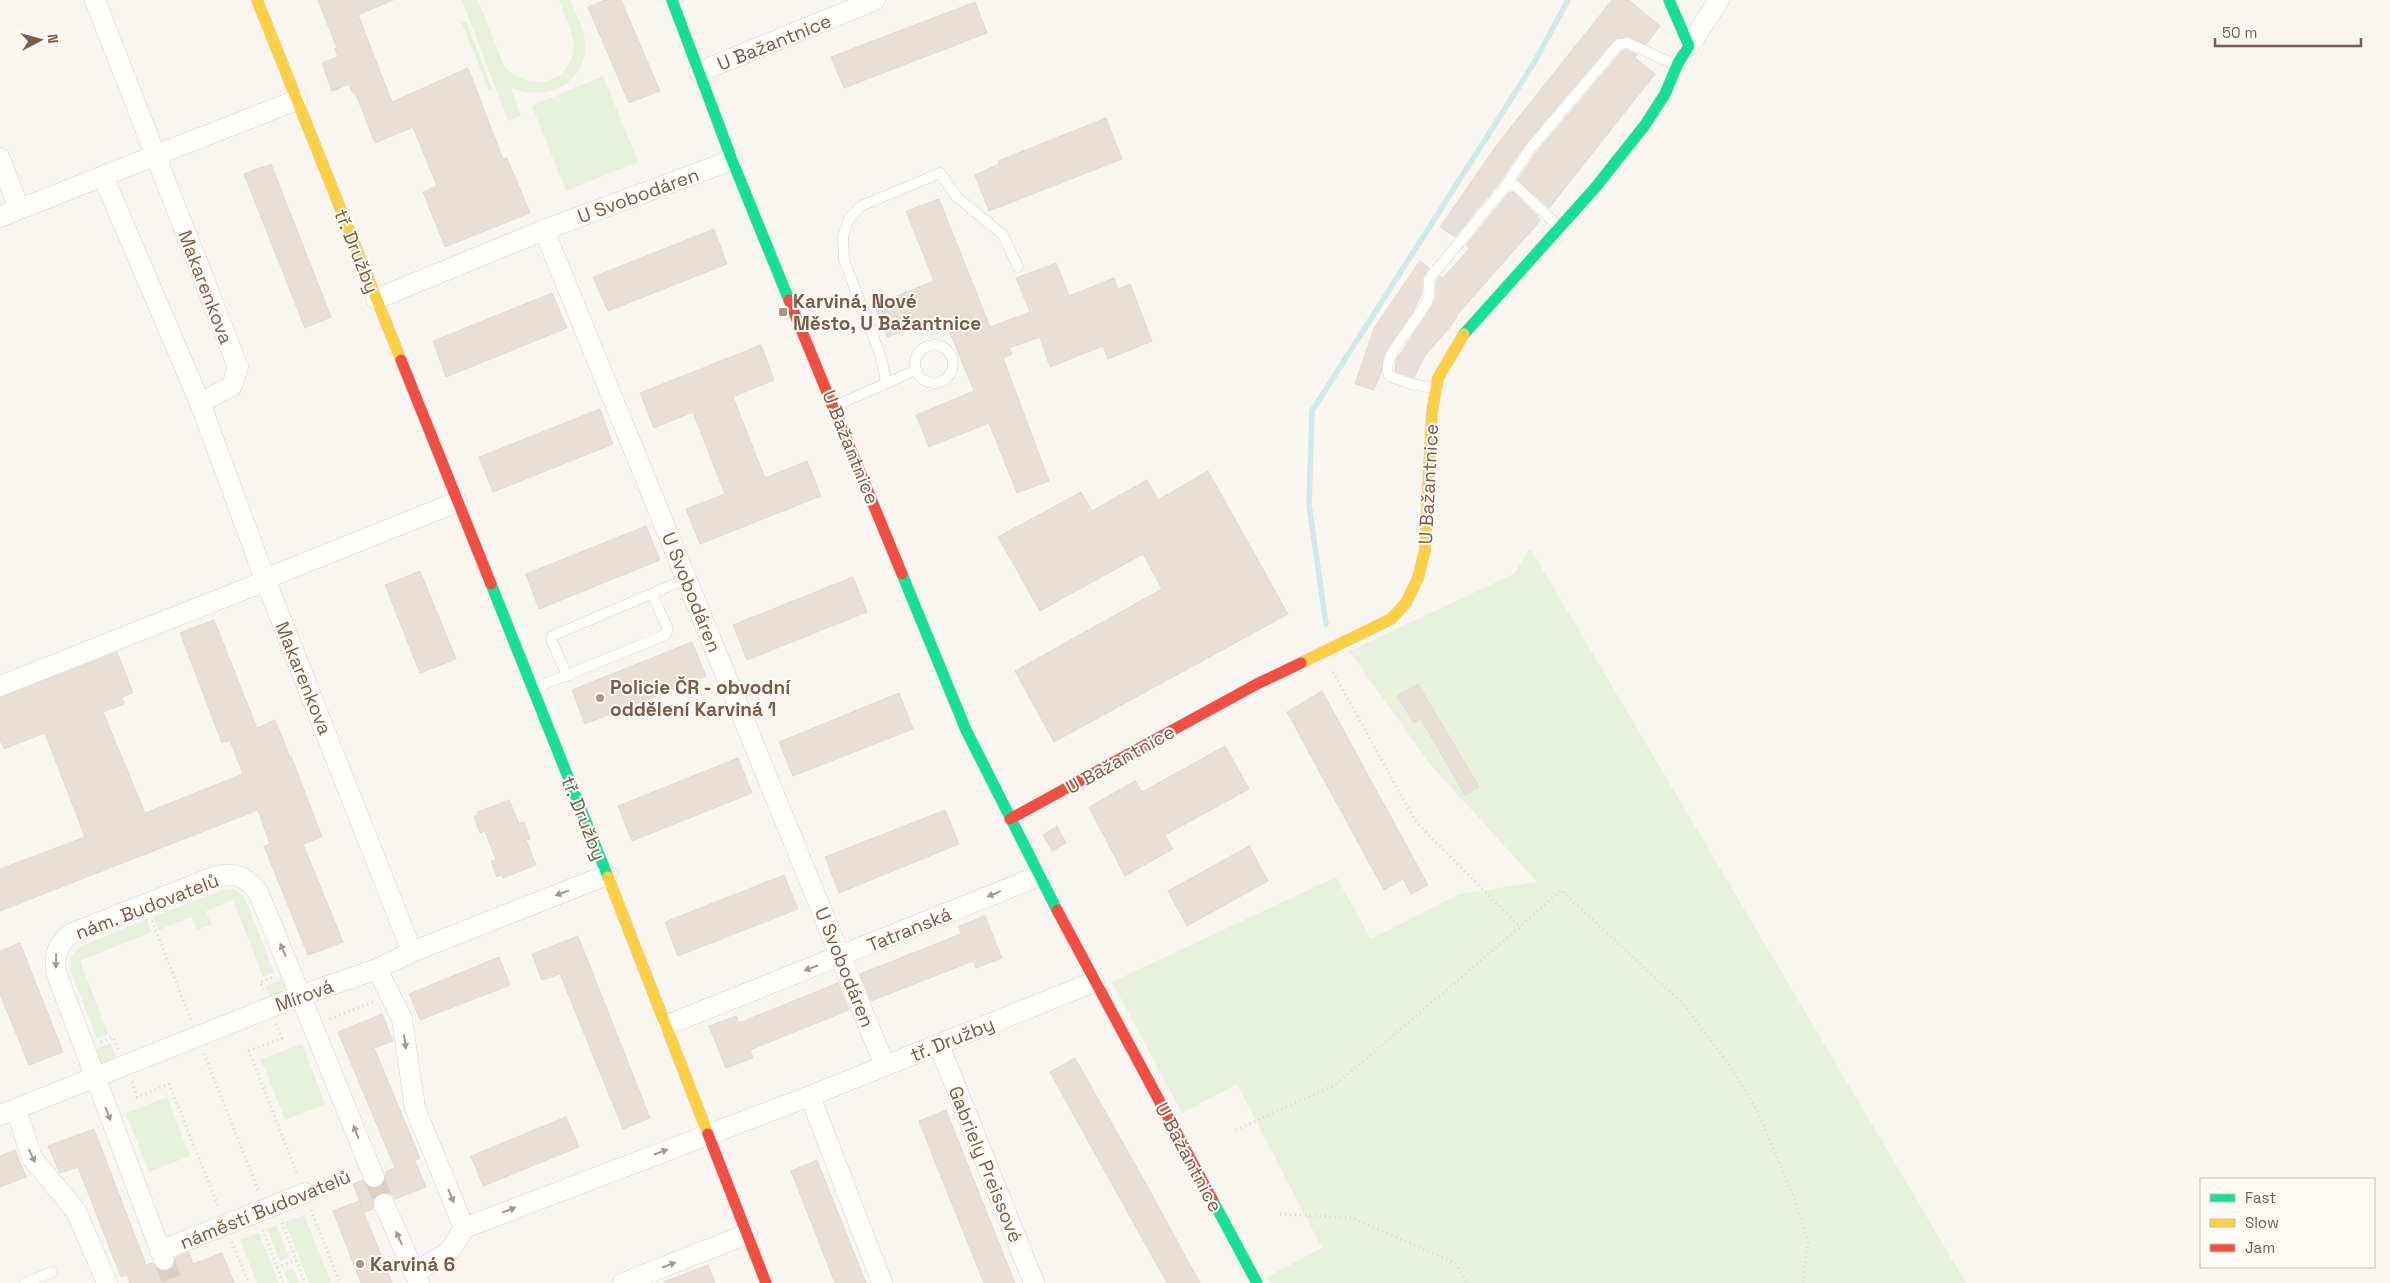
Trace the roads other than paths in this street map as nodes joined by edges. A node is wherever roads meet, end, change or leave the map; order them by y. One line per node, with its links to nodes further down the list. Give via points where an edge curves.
1 (95, 0): 11 (street, Makarenkova)
2 (257, 0): 10 (street, tř. Družby)
3 (672, 0): 9 (street, U Bažantnice)
4 (875, 0): 9 (street, U Bažantnice)
5 (1669, 0): 7 (street)
6 (1719, 0): 7 (street)
7 (1688, 46): 8 (street, U Bažantnice)
8 (1676, 66): 15 (lane, via 1628,43 1619,44 1529,150); 18 (street, U Bažantnice, via 1665,94 1645,125)
9 (700, 72): 13 (street, U Bažantnice)
10 (297, 100): 11 (street); 21 (street, tř. Družby)
11 (155, 156): 14 (street); 25 (street, Makarenkova, via 238,367 232,386)
12 (0, 158): 16 (street)
13 (732, 160): 19 (street, U Svobodáren); 26 (street, U Bažantnice)
14 (103, 176): 16 (street); 25 (street, Makarenkova)
15 (1505, 187): 18 (lane, via 1516,186); 24 (lane, via 1429,279 1429,295 1392,353 1387,371 1389,376)
16 (19, 209): 17 (street)
17 (0, 217)
18 (1560, 227): 24 (street, U Bažantnice, via 1465,332 1438,378)
19 (544, 230): 21 (street, U Svobodáren); 29 (street, U Svobodáren)
20 (1018, 267): 23 (lane, via 1003,235 958,197 940,173 861,206 849,219 842,236 844,260 881,357)
21 (376, 299): 27 (street, tř. Družby)
22 (916, 370): 23 (lane)
23 (886, 382): 26 (lane)
24 (1436, 388): 34 (street, U Bažantnice, via 1425,550 1418,578 1406,603 1391,619 1257,684)
25 (200, 403): 28 (street, Makarenkova)
26 (835, 406): 34 (street, U Bažantnice, via 966,730)
27 (457, 502): 28 (street); 33 (street, tř. Družby)
28 (264, 579): 32 (street); 37 (street, Makarenkova)
29 (686, 579): 30 (lane); 38 (street, U Svobodáren)
30 (652, 594): 31 (lane, via 668,632); 31 (lane, via 552,636)
31 (567, 676): 33 (lane)
32 (0, 686)
33 (532, 690): 35 (street, tř. Družby)
34 (1010, 819): 36 (street, U Bažantnice)
35 (607, 875): 37 (street, Mírová, one-way to 37); 42 (street, tř. Družby)
36 (1039, 876): 38 (street, Tatranská, one-way to 38); 40 (street, U Bažantnice)
37 (412, 952): 39 (street, Mírová)
38 (841, 956): 42 (street, Tatranská, one-way to 42); 44 (street, U Svobodáren)
39 (377, 969): 41 (street, Mírová); 52 (street, one-way to 52, via 402,1019 414,1108)
40 (1094, 982): 43 (street, tř. Družby); 63 (street, U Bažantnice)
41 (302, 995): 45 (street, Mírová); 45 (street, nám. Budovatelů, one-way to 45, via 252,883 242,876 216,876 70,934 61,942 54,964); 49 (street, nám. Budovatelů, one-way to 41)
42 (667, 1025): 48 (street, tř. Družby)
43 (939, 1044): 44 (street, tř. Družby); 62 (street, Gabriely Preissové)
44 (885, 1066): 46 (street, tř. Družby)
45 (94, 1077): 47 (street, Mírová); 54 (street, nám. Budovatelů, one-way to 54)
46 (810, 1096): 48 (street, tř. Družby); 61 (street)
47 (8, 1112): 58 (street, one-way to 58, via 32,1158 76,1211)
48 (708, 1135): 52 (street, tř. Družby, one-way to 48); 53 (street, tř. Družby)
49 (372, 1172)
50 (305, 1193): 54 (street, náměstí Budovatelů)
51 (384, 1204): 56 (street, one-way to 51)
52 (464, 1228): 56 (street, via 449,1252)
53 (747, 1234): 59 (street, one-way to 53); 60 (street, tř. Družby)
54 (162, 1255)
55 (52, 1272): 57 (lane)
56 (417, 1278)
57 (25, 1283)
58 (107, 1283)
59 (623, 1283)
60 (766, 1283)
61 (882, 1283)
62 (1034, 1283)
63 (1257, 1283)

